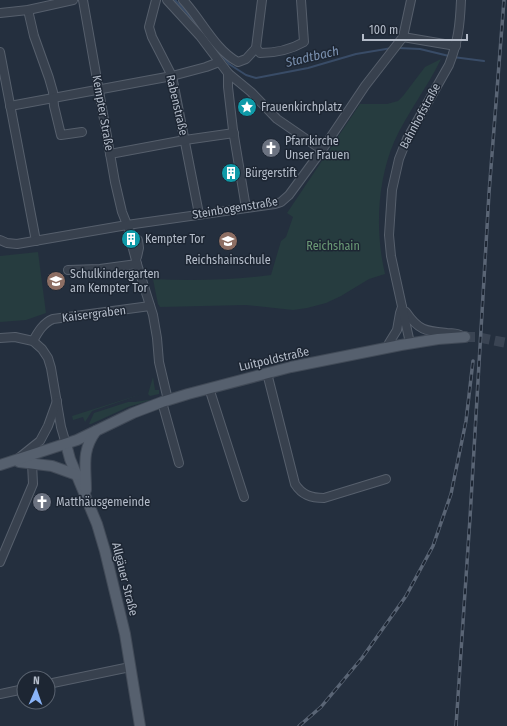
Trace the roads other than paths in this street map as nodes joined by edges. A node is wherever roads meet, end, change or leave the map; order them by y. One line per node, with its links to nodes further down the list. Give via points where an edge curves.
1 (73, 0): 10 (street)
2 (83, 0): 18 (street, Kempter Straße)
3 (156, 0): 17 (street, Rabenstraße, via 149,27)
4 (167, 0): 16 (street)
5 (183, 0): 16 (street, via 222,49)
6 (262, 0): 13 (street)
7 (301, 0): 13 (street, via 304,42 292,48 269,53 260,53)
8 (411, 0): 12 (street, Steinbogenstraße)
9 (461, 0): 14 (street, Bahnhofstraße, via 460,27)
10 (28, 10): 11 (street); 19 (street)
11 (0, 13)
12 (401, 40): 14 (street); 24 (street, Steinbogenstraße, via 361,91)
13 (256, 48): 16 (street, via 246,59)
14 (455, 49): 34 (street, Bahnhofstraße, via 407,139 395,173 389,235 391,256)
15 (0, 52): 20 (street)
16 (228, 66): 17 (street, via 206,67); 22 (street); 24 (street, via 277,119)
17 (172, 76): 18 (street); 23 (street, Rabenstraße)
18 (99, 90): 19 (street); 25 (street, Kempter Straße)
19 (53, 97): 20 (street); 21 (street, via 60,136)
20 (10, 106): 30 (street)
21 (82, 132)
22 (234, 133): 23 (street); 26 (street)
23 (185, 140): 25 (street); 27 (street, Rabenstraße)
24 (322, 150): 26 (street, Steinbogenstraße, via 281,202)
25 (110, 154): 28 (street, Kempter Straße, via 122,212)
26 (246, 208): 27 (street, Steinbogenstraße)
27 (199, 214): 28 (street, Steinbogenstraße)
28 (133, 235): 30 (street, Steinbogenstraße); 31 (street, Kempter Straße)
29 (0, 240): 30 (street, Steinbogenstraße, via 12,244)
30 (36, 241)
31 (137, 263): 32 (street, via 100,269); 33 (street, Kempter Straße)
32 (68, 270)
33 (150, 306): 37 (street, Kaisergraben, via 53,319 47,321); 44 (street, Kempter Straße)
34 (403, 306): 35 (street, via 413,323 420,328); 38 (street, Bahnhofstraße, via 397,330); 39 (street, Bahnhofstraße)
35 (465, 337): 39 (main road, Luitpoldstraße)
36 (0, 338): 37 (street, via 15,337)
37 (33, 341): 43 (street, via 48,358)
38 (389, 343): 40 (main road)
39 (410, 343): 40 (main road, Luitpoldstraße)
40 (378, 350): 41 (main road, Luitpoldstraße)
41 (267, 373): 42 (main road, Luitpoldstraße); 52 (street, via 298,489 305,495 324,498)
42 (209, 388): 44 (main road, Luitpoldstraße); 54 (street)
43 (57, 401): 46 (street); 47 (street, via 40,441)
44 (165, 401): 45 (main road, Luitpoldstraße, via 129,414); 49 (street, Kempter Straße)
45 (96, 431): 46 (main road, Luitpoldstraße); 53 (main road, via 86,450)
46 (66, 444): 47 (main road, Luitpoldstraße); 51 (main road, Allgäuer Straße)
47 (15, 461): 48 (main road); 50 (main road, Luitpoldstraße)
48 (32, 463): 51 (main road, via 52,466); 55 (street, via 33,484)
49 (179, 463)
50 (0, 465)
51 (77, 475): 53 (main road, Allgäuer Straße)
52 (386, 479)
53 (86, 495): 56 (main road, Allgäuer Straße, via 106,555 125,634)
54 (244, 497)
55 (0, 562)
56 (130, 667): 57 (street); 60 (main road, Allgäuer Straße)
57 (56, 682)
58 (16, 691): 59 (street)
59 (0, 694)
60 (140, 726)

